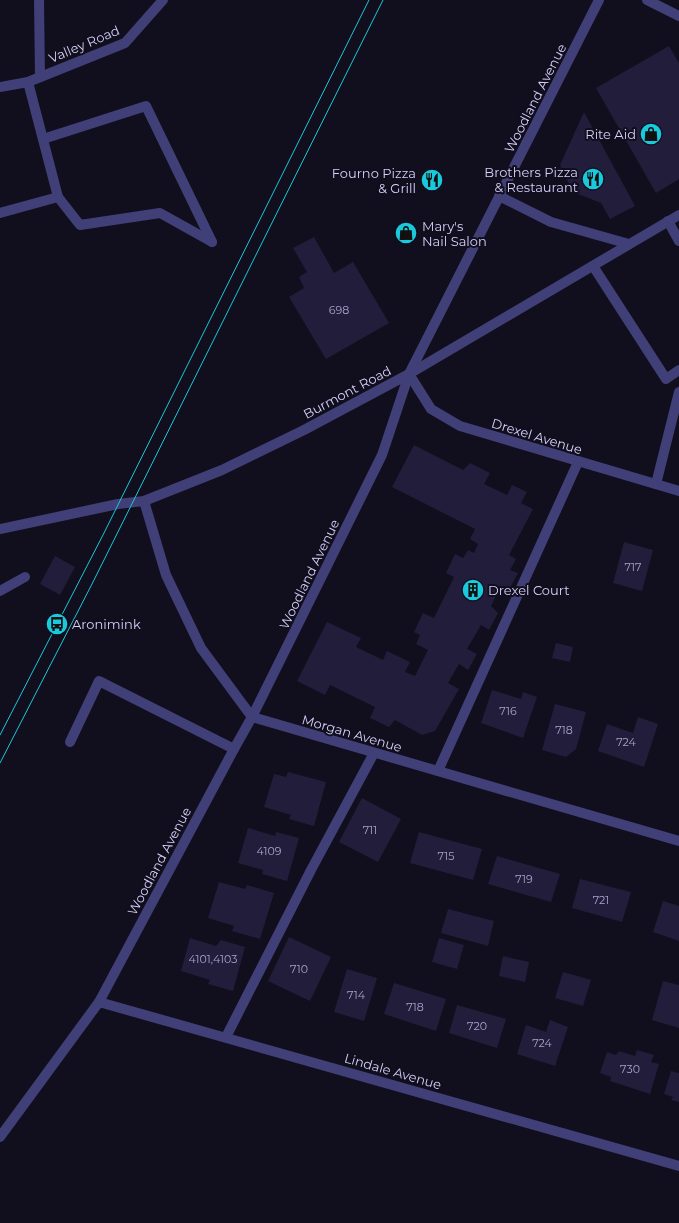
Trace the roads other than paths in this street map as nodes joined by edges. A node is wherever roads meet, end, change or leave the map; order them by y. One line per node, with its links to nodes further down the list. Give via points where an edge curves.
1 (39, 0): 6 (street)
2 (163, 0): 6 (street, Valley Road, via 125,43)
3 (599, 0): 10 (street, Woodland Avenue)
4 (647, 0): 5 (street)
5 (679, 16)
6 (40, 77): 7 (street, Valley Road)
7 (28, 82): 8 (street, Valley Road); 9 (street)
8 (0, 88)
9 (43, 139): 11 (street); 11 (street, via 146,106 212,242 160,213 80,225)
10 (499, 196): 16 (street, via 551,222); 19 (street, Woodland Avenue)
11 (58, 197): 12 (street)
12 (0, 212)
13 (679, 215): 14 (street, Burmont Road)
14 (668, 221): 15 (street); 16 (street, Burmont Road)
15 (679, 241)
16 (629, 244): 17 (street, Burmont Road)
17 (592, 266): 18 (street, via 666,380); 19 (street, Burmont Road)
18 (679, 370)
19 (409, 374): 21 (street, Drexel Avenue, via 431,409 460,426); 24 (street, Burmont Road, via 222,470); 28 (street, Woodland Avenue, via 382,455)
20 (679, 392): 22 (street)
21 (578, 462): 22 (street, Drexel Avenue); 32 (street)
22 (656, 484): 23 (street, Drexel Avenue)
23 (679, 491)
24 (144, 501): 25 (street, Burmont Road); 28 (street, via 166,575 201,648)
25 (0, 528)
26 (25, 577): 27 (street)
27 (0, 591)
28 (252, 717): 30 (street, Woodland Avenue); 31 (street, Morgan Avenue)
29 (70, 742): 30 (street, via 99,681)
30 (234, 749): 34 (street, Woodland Avenue)
31 (374, 752): 32 (street, Morgan Avenue); 35 (street)
32 (438, 771): 33 (street, Morgan Avenue)
33 (679, 841)
34 (99, 1002): 35 (street, Lindale Avenue); 36 (street, Woodland Avenue)
35 (226, 1037): 37 (street, Lindale Avenue)
36 (0, 1137)
37 (679, 1166)

